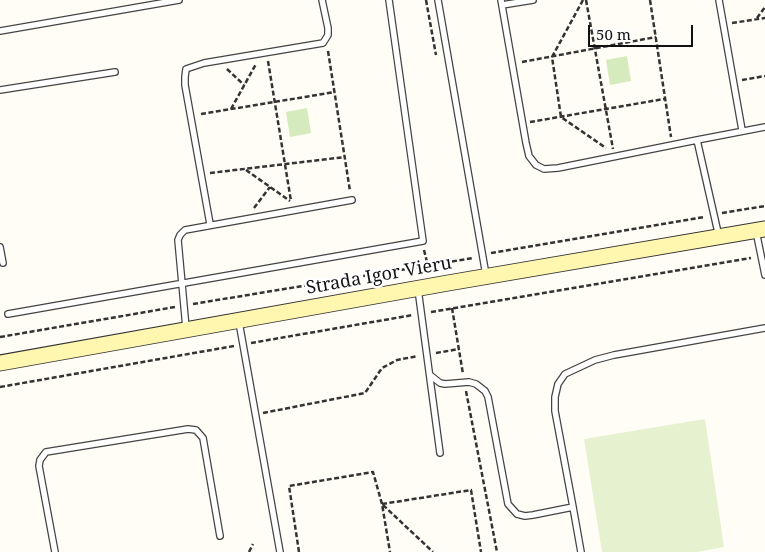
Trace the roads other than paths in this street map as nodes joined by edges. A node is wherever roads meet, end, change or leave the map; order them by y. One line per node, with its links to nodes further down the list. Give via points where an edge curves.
1 (179, 0): 8 (lane)
2 (322, 0): 15 (lane, via 328,28 323,43 186,69 186,86)
3 (389, 0): 22 (lane, via 423,241)
4 (438, 0): 21 (lane)
5 (533, 0): 7 (lane)
6 (719, 0): 12 (lane)
7 (502, 3): 13 (lane, via 529,156 536,166 558,168)
8 (0, 31)
9 (115, 72): 10 (lane)
10 (0, 90)
11 (765, 126): 12 (lane)
12 (742, 130): 13 (lane)
13 (697, 140): 17 (lane)
14 (352, 200): 15 (lane)
15 (210, 224): 22 (lane, via 180,234)
16 (761, 230): 17 (street, Strada Igor Vieru); 20 (lane)
17 (719, 237): 21 (street, Strada Igor Vieru)
18 (0, 247): 19 (lane)
19 (3, 262)
20 (765, 274)
21 (487, 277): 23 (street, Strada Igor Vieru)
22 (182, 284): 24 (lane); 27 (lane)
23 (418, 289): 25 (street, Strada Igor Vieru); 29 (lane)
24 (8, 314)
25 (238, 320): 27 (street, Strada Igor Vieru); 34 (lane)
26 (765, 328): 31 (lane, via 614,355 565,374 558,384 555,412)
27 (186, 330): 28 (street, Strada Igor Vieru)
28 (0, 363)
29 (430, 374): 30 (lane); 31 (lane, via 445,384 476,384 488,397 505,492 512,510 525,516)
30 (440, 453)
31 (573, 507): 35 (lane)
32 (220, 536): 33 (lane, via 203,438 196,430 188,428 46,452 38,466)
33 (55, 552)
34 (280, 552)
35 (581, 552)

